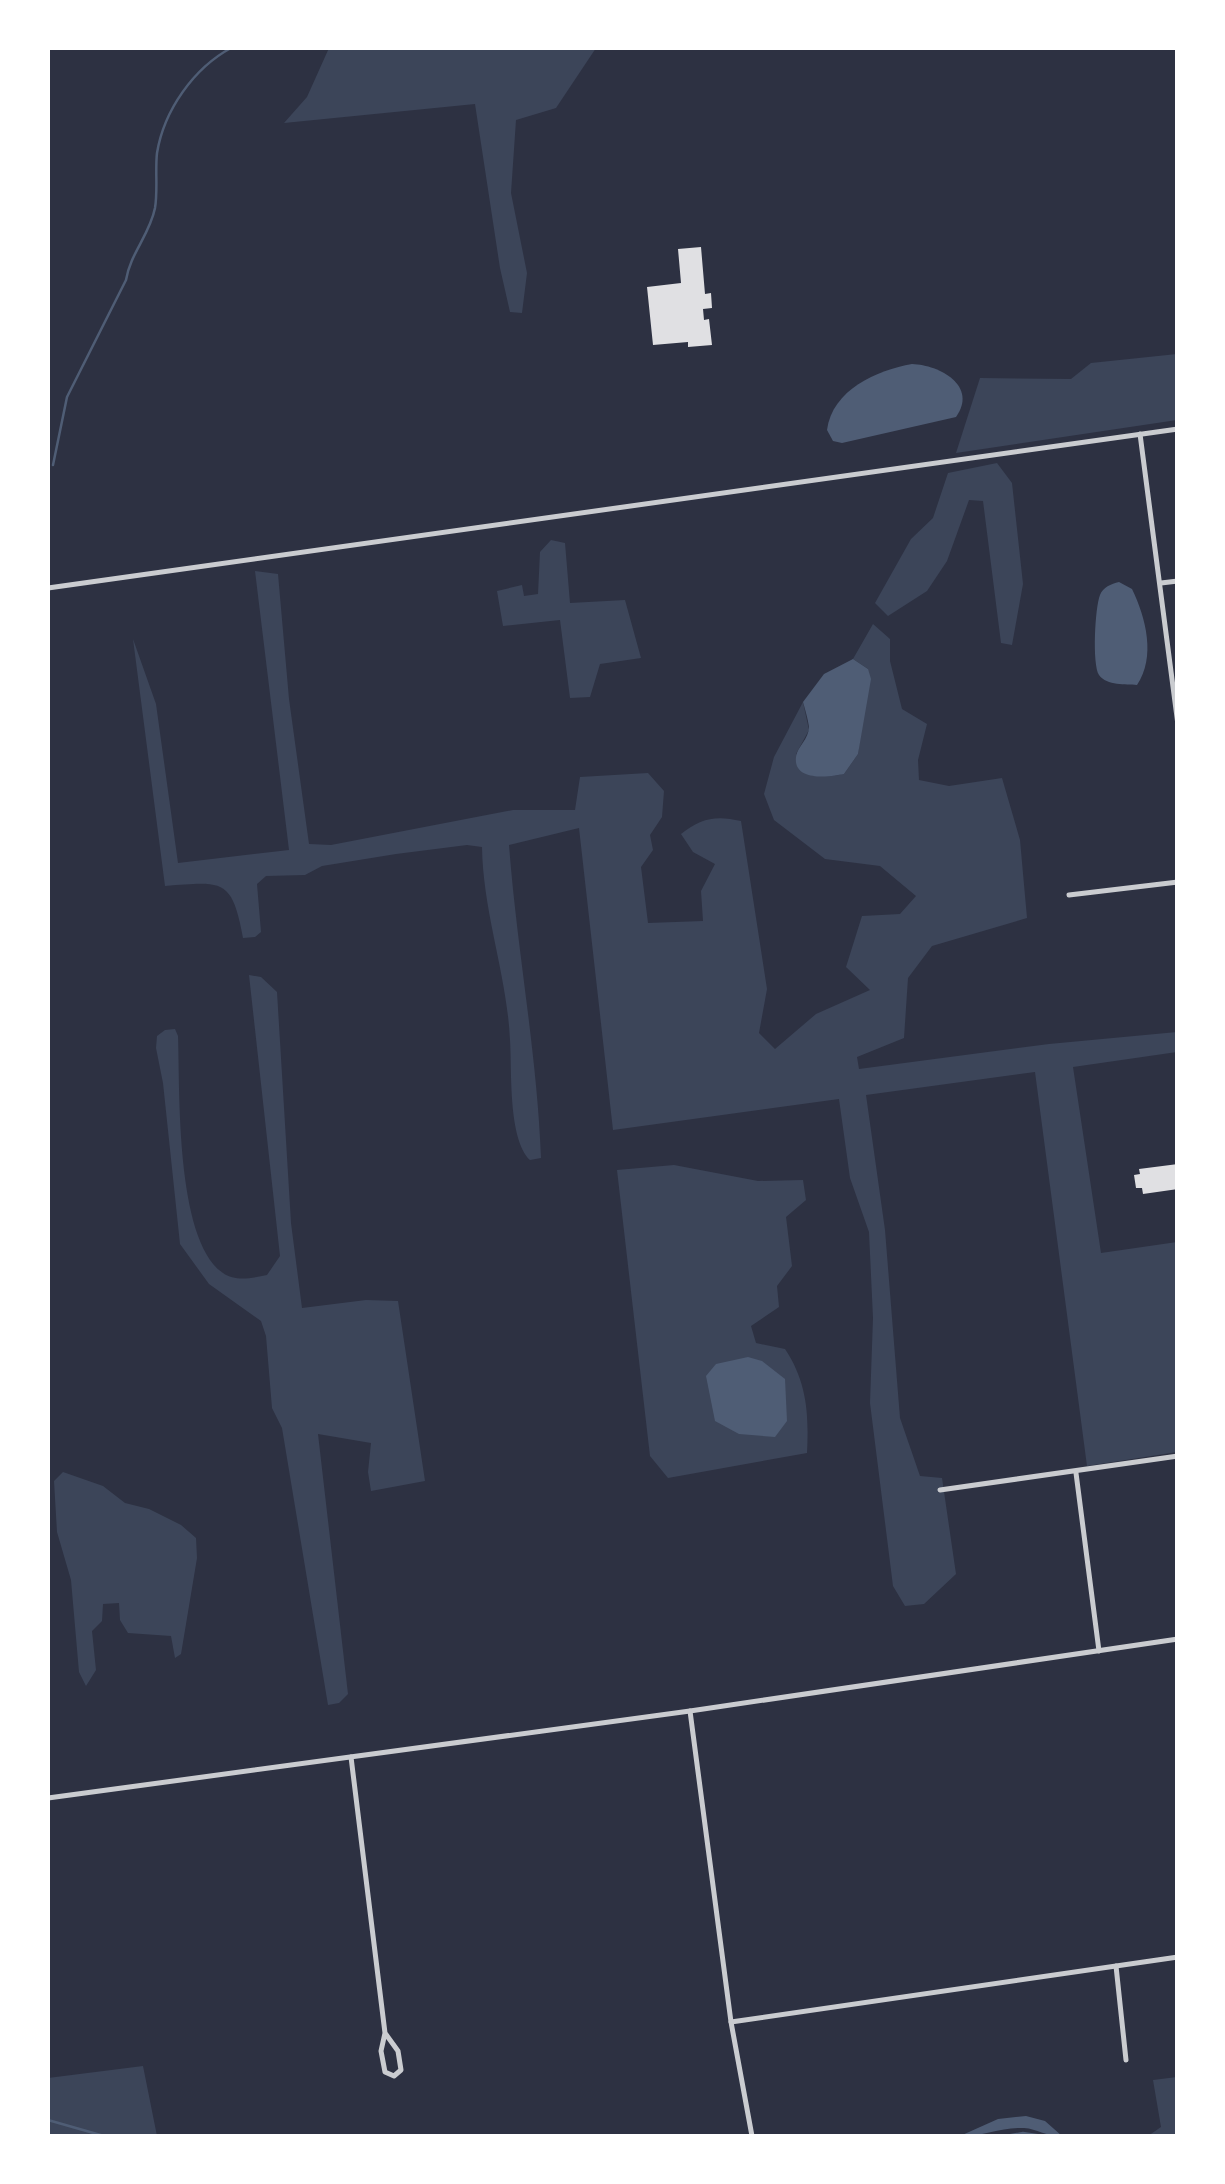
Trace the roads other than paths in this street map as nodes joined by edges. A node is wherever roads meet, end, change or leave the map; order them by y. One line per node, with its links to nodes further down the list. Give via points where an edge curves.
1 (1178, 429): 2 (street)
2 (1140, 434): 4 (street); 5 (street)
3 (1178, 580): 4 (street)
4 (1161, 583): 6 (street)
5 (48, 588)
6 (1178, 724)
7 (1178, 882): 8 (street)
8 (1069, 895)
9 (1178, 1456): 10 (street)
10 (1076, 1473): 11 (street); 13 (street)
11 (940, 1490)
12 (1178, 1639): 13 (street)
13 (1099, 1651): 14 (street)
14 (690, 1711): 15 (street); 19 (street)
15 (351, 1757): 16 (street); 20 (street)
16 (48, 1798)
17 (1178, 1957): 18 (street)
18 (1116, 1966): 19 (street); 21 (street)
19 (731, 2022): 22 (street)
20 (385, 2033): 20 (street, via 382,2066 394,2076 402,2070 400,2057)
21 (1126, 2060)
22 (752, 2136)

